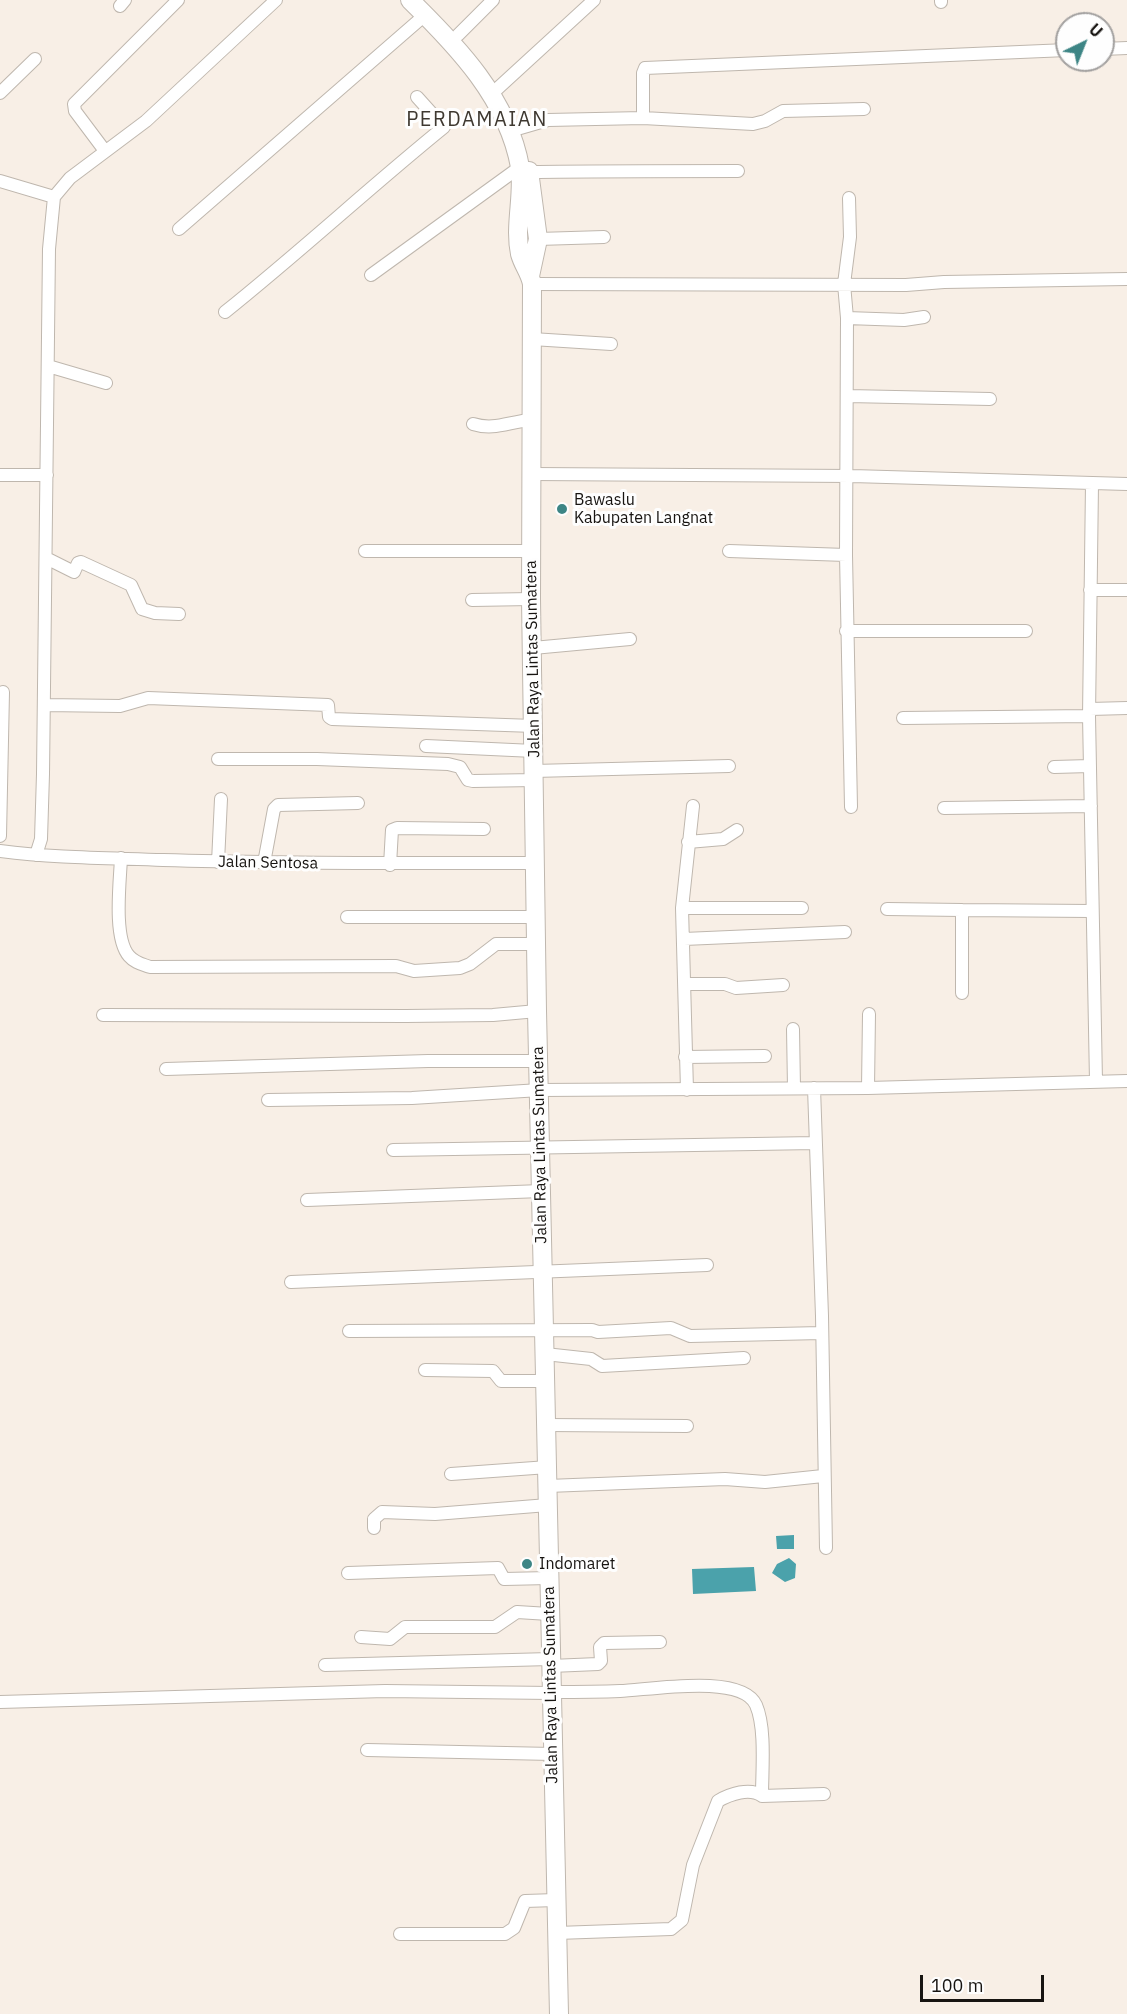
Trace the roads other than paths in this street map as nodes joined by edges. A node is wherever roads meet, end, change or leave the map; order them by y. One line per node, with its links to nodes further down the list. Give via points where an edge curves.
1 (178, 0): 16 (street, via 74,104 75,111)
2 (276, 0): 16 (street, via 146,121)
3 (410, 0): 6 (highway, Jalan Raya Lintas Sumatera)
4 (494, 0): 7 (street)
5 (594, 0): 10 (street)
6 (425, 7): 7 (highway, Jalan Raya Lintas Sumatera); 17 (highway, Jalan Raya Lintas Sumatera, via 493,95); 22 (street)
7 (458, 35): 10 (highway, Jalan Raya Lintas Sumatera)
8 (1055, 51): 14 (street, via 645,68)
9 (35, 59): 11 (street)
10 (497, 90): 15 (highway, Jalan Raya Lintas Sumatera)
11 (0, 93)
12 (417, 98): 29 (street, via 444,127)
13 (864, 109): 14 (street, via 783,111 753,123)
14 (643, 118): 15 (street, via 548,120)
15 (517, 129): 17 (highway, Jalan Raya Lintas Sumatera)
16 (105, 151): 20 (street, via 80,169)
17 (525, 170): 18 (street); 24 (highway, Jalan Raya Lintas Sumatera); 25 (street); 27 (highway, Jalan Raya Lintas Sumatera, via 520,255)
18 (738, 171)
19 (0, 181): 20 (street)
20 (54, 197): 34 (street, via 49,232)
21 (849, 198): 28 (street, via 850,237)
22 (179, 229)
23 (604, 237): 24 (street)
24 (538, 239): 27 (highway, Jalan Raya Lintas Sumatera)
25 (371, 275)
26 (1127, 279): 28 (street)
27 (531, 280): 28 (street); 32 (highway, Jalan Raya Lintas Sumatera)
28 (844, 284): 31 (street)
29 (225, 312)
30 (924, 317): 31 (street)
31 (847, 318): 36 (street)
32 (532, 339): 33 (street); 38 (highway, Jalan Raya Lintas Sumatera)
33 (611, 344)
34 (48, 366): 35 (street); 42 (street)
35 (106, 383)
36 (848, 396): 37 (street); 43 (street)
37 (990, 399)
38 (532, 420): 39 (street, via 512,421 495,428); 40 (highway, Jalan Raya Lintas Sumatera)
39 (473, 424)
40 (533, 474): 43 (street); 47 (highway, Jalan Raya Lintas Sumatera)
41 (0, 475): 42 (street)
42 (46, 475): 50 (street)
43 (848, 476): 44 (street); 49 (street)
44 (1092, 484): 45 (street); 51 (street)
45 (1127, 484)
46 (365, 551): 47 (street)
47 (531, 551): 53 (highway, Jalan Raya Lintas Sumatera)
48 (729, 551): 49 (street)
49 (846, 555): 57 (street)
50 (46, 558): 55 (street, via 74,572 81,562 131,585 142,609); 61 (street)
51 (1089, 590): 52 (street); 63 (street)
52 (1127, 590)
53 (531, 599): 54 (street); 59 (highway, Jalan Raya Lintas Sumatera)
54 (472, 600)
55 (179, 614)
56 (1026, 631): 57 (street)
57 (846, 632): 77 (street)
58 (630, 639): 59 (street)
59 (533, 648): 65 (highway, Jalan Raya Lintas Sumatera)
60 (3, 692): 81 (street)
61 (44, 705): 65 (street, via 120,706 148,698 265,702 328,705 328,717 332,719); 84 (street, via 40,839)
62 (1127, 708): 63 (street)
63 (1089, 712): 64 (street); 70 (street)
64 (903, 718)
65 (534, 726): 67 (highway, Jalan Raya Lintas Sumatera)
66 (426, 746): 67 (street)
67 (534, 751): 72 (highway, Jalan Raya Lintas Sumatera)
68 (218, 759): 72 (street, via 448,764 460,767 473,781)
69 (729, 766): 72 (street)
70 (1090, 766): 71 (street); 76 (street)
71 (1054, 767)
72 (535, 776): 88 (highway, Jalan Raya Lintas Sumatera)
73 (221, 799): 86 (street)
74 (358, 803): 87 (street, via 278,805)
75 (693, 806): 82 (street)
76 (1091, 806): 78 (street); 94 (street)
77 (851, 807)
78 (944, 807)
79 (484, 829): 89 (street, via 397,828 392,830)
80 (738, 830): 82 (street, via 723,839)
81 (0, 836)
82 (688, 842): 90 (street)
83 (0, 851): 84 (street, Jalan Sentosa)
84 (36, 855): 85 (street, Jalan Sentosa)
85 (121, 858): 86 (street, Jalan Sentosa); 99 (street, via 120,932 125,949 137,963 150,967 451,969 464,967 496,944)
86 (218, 862): 87 (street, Jalan Sentosa)
87 (264, 863): 89 (street, Jalan Sentosa)
88 (536, 863): 89 (street, Jalan Sentosa); 96 (highway, Jalan Raya Lintas Sumatera)
89 (390, 865)
90 (682, 908): 91 (street); 98 (street)
91 (802, 908)
92 (887, 909): 93 (street)
93 (962, 910): 94 (street); 102 (street)
94 (1092, 911): 112 (street)
95 (347, 917): 96 (street)
96 (537, 917): 99 (highway, Jalan Raya Lintas Sumatera)
97 (845, 932): 98 (street)
98 (684, 939): 100 (street)
99 (537, 944): 103 (highway, Jalan Raya Lintas Sumatera)
100 (685, 984): 101 (street); 108 (street)
101 (783, 986)
102 (962, 993)
103 (537, 1011): 105 (street, via 406,1016); 109 (highway, Jalan Raya Lintas Sumatera)
104 (869, 1014): 115 (street)
105 (103, 1015)
106 (793, 1029): 113 (street)
107 (765, 1056): 108 (street)
108 (685, 1057): 116 (street)
109 (539, 1061): 110 (street); 117 (highway, Jalan Raya Lintas Sumatera)
110 (166, 1069)
111 (1127, 1081): 112 (street)
112 (1096, 1082): 115 (street)
113 (794, 1088): 114 (street); 116 (street)
114 (814, 1088): 115 (street); 119 (street)
115 (868, 1088)
116 (687, 1089): 117 (street)
117 (540, 1090): 118 (street, via 412,1098); 120 (highway, Jalan Raya Lintas Sumatera)
118 (268, 1100)
119 (815, 1143): 120 (street); 129 (street)
120 (540, 1148): 121 (street); 122 (highway, Jalan Raya Lintas Sumatera)
121 (393, 1150)
122 (541, 1191): 123 (street); 125 (highway, Jalan Raya Lintas Sumatera)
123 (307, 1200)
124 (707, 1265): 125 (street)
125 (542, 1272): 126 (street); 127 (highway, Jalan Raya Lintas Sumatera)
126 (291, 1282)
127 (544, 1330): 128 (street); 129 (street, via 671,1328 690,1336); 130 (highway, Jalan Raya Lintas Sumatera)
128 (349, 1331)
129 (821, 1333): 138 (street)
130 (545, 1354): 131 (street, via 591,1359 602,1366); 133 (highway, Jalan Raya Lintas Sumatera)
131 (744, 1358)
132 (425, 1370): 133 (street, via 493,1371 501,1381)
133 (545, 1381): 134 (highway, Jalan Raya Lintas Sumatera)
134 (547, 1425): 135 (street); 136 (highway, Jalan Raya Lintas Sumatera)
135 (687, 1426)
136 (548, 1467): 137 (street); 139 (highway, Jalan Raya Lintas Sumatera)
137 (451, 1474)
138 (824, 1476): 139 (street, via 765,1482 725,1479); 142 (street)
139 (548, 1486): 140 (highway, Jalan Raya Lintas Sumatera)
140 (548, 1505): 141 (street, via 435,1514 382,1512 374,1519); 144 (highway, Jalan Raya Lintas Sumatera)
141 (374, 1528)
142 (826, 1548)
143 (348, 1573): 144 (street, via 487,1567 498,1568 504,1578)
144 (549, 1578): 145 (highway, Jalan Raya Lintas Sumatera)
145 (549, 1614): 146 (street, via 517,1612 495,1627 405,1627 390,1639); 148 (highway, Jalan Raya Lintas Sumatera)
146 (361, 1637)
147 (660, 1642): 148 (street, via 604,1643 598,1664)
148 (551, 1662): 149 (street); 150 (highway, Jalan Raya Lintas Sumatera)
149 (325, 1665)
150 (551, 1692): 151 (street, via 385,1691); 153 (highway, Jalan Raya Lintas Sumatera); 155 (street, via 623,1691 694,1684 742,1692 755,1702 760,1719)
151 (0, 1702)
152 (367, 1750): 153 (street)
153 (552, 1754): 156 (highway, Jalan Raya Lintas Sumatera)
154 (824, 1794): 155 (street)
155 (762, 1796): 157 (street, via 758,1792 731,1794 714,1806 693,1865 679,1924 671,1929)
156 (556, 1900): 157 (highway, Jalan Raya Lintas Sumatera); 158 (street, via 525,1901 514,1928 505,1934)
157 (557, 1933): 159 (highway, Jalan Raya Lintas Sumatera)
158 (400, 1934)
159 (559, 2014)

